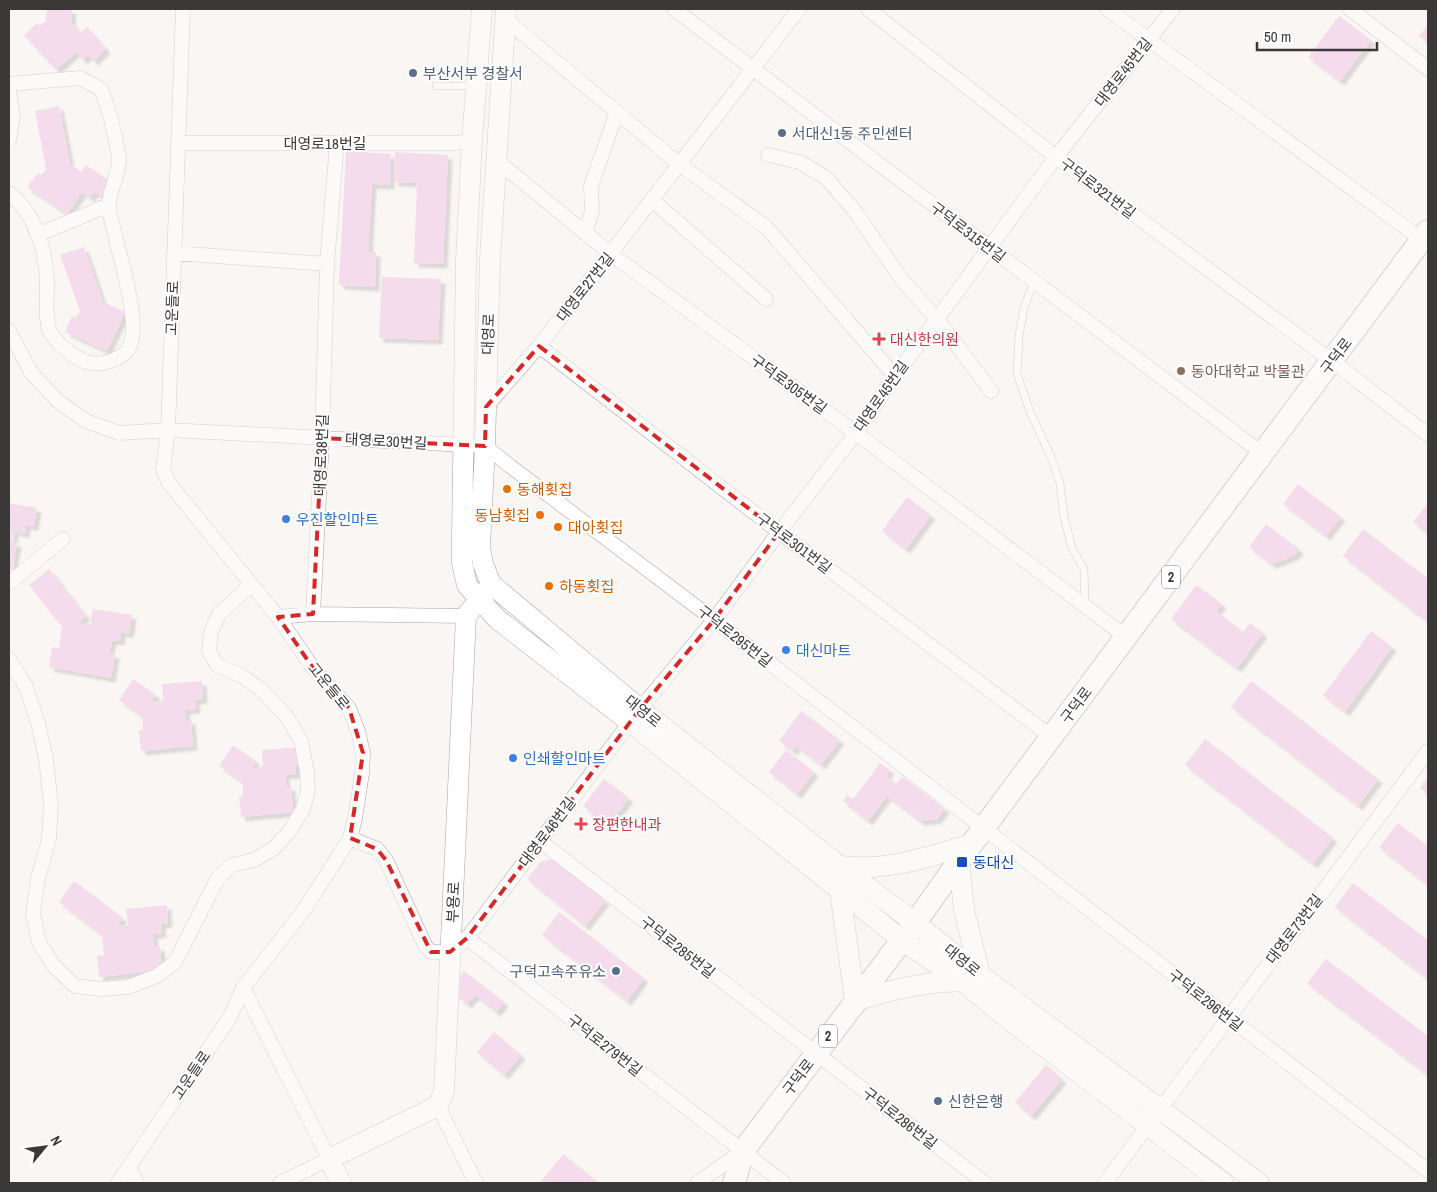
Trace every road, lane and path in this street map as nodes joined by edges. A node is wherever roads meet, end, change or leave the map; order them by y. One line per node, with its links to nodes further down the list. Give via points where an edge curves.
1 (183, 9): 20 (street, 고운들로)
2 (482, 9): 15 (main road, 대영로)
3 (674, 9): 11 (street, 구덕로315번길)
4 (798, 9): 11 (street, 대영로27번길)
5 (868, 9): 23 (street, 구덕로321번길)
6 (1107, 9): 10 (street)
7 (1173, 9): 10 (street, 대영로45번길)
8 (1350, 9): 12 (street)
9 (505, 14): 17 (street); 24 (main road, 대영로)
10 (1148, 40): 23 (street, 대영로45번길); 31 (street)
11 (753, 69): 25 (street, 대영로27번길); 32 (street, 구덕로315번길)
12 (1428, 70)
13 (9, 84): 28 (street, via 80,78 101,89 113,121 120,162)
14 (436, 86): 15 (lane)
15 (476, 86): 19 (main road, 대영로)
16 (9, 92): 18 (street, via 13,115)
17 (617, 112): 25 (street); 29 (street, via 591,186 592,211)
18 (9, 140)
19 (472, 141): 21 (street, 대영로18번길); 49 (main road, 대영로)
20 (179, 143): 21 (street, 대영로18번길); 33 (street, 고운들로)
21 (337, 143): 35 (street, 대영로38번길)
22 (768, 155): 38 (street, via 800,162 826,178 854,210 902,280)
23 (1056, 157): 32 (street, 대영로45번길); 41 (street, 구덕로321번길)
24 (496, 160): 29 (street, 구덕로305번길); 44 (main road, 대영로)
25 (679, 164): 27 (street, 대영로27번길); 42 (street, via 766,227)
26 (9, 193): 30 (street, via 32,218)
27 (652, 200): 34 (street, 대영로27번길); 37 (street)
28 (109, 205): 30 (street); 30 (street, via 132,304 132,337 127,352 112,361 96,364 76,359 50,331 46,315 44,254)
29 (585, 233): 34 (street, 구덕로305번길)
30 (37, 235)
31 (1426, 238): 41 (main road, 구덕로 / 2)
32 (989, 248): 36 (street, 구덕로315번길); 38 (street, 대영로45번길)
33 (174, 253): 35 (street); 45 (street, 고운들로)
34 (610, 254): 40 (street, 대영로27번길); 46 (street, 구덕로305번길)
35 (327, 264): 48 (street, 대영로38번길)
36 (1034, 281): 51 (street, 구덕로315번길); 58 (lane, via 1024,308 1017,373 1060,483 1072,548 1084,569)
37 (766, 298)
38 (937, 319): 42 (street, 대영로45번길); 43 (street)
39 (9, 331): 45 (street, 대영로30번길, via 32,374 58,402 86,421 118,433)
40 (539, 346): 44 (street, 대영로27번길); 52 (street, 구덕로301번길)
41 (1332, 361): 47 (street, 구덕로321번길); 51 (main road, 구덕로 / 2)
42 (895, 376): 46 (street, 대영로45번길)
43 (991, 391)
44 (486, 407): 50 (main road, 대영로)
45 (168, 430): 48 (street, 대영로30번길); 56 (street, 고운들로, via 163,468 168,482)
46 (856, 433): 52 (street, 대영로45번길); 58 (street, 구덕로305번길)
47 (1428, 435)
48 (322, 438): 49 (street, 대영로30번길); 59 (street, 대영로38번길)
49 (462, 445): 50 (street, 대영로30번길); 57 (main road, 대영로, via 462,563 467,585)
50 (485, 446): 55 (main road, 대영로, via 480,547); 62 (street, 구덕로295번길)
51 (1263, 454): 63 (main road, 구덕로 / 2)
52 (779, 532): 62 (street, 대영로45번길); 66 (street, 구덕로301번길)
53 (64, 539): 54 (street)
54 (9, 583)
55 (491, 584): 57 (main road); 65 (main road, 대영로)
56 (251, 585): 61 (street, 고운들로); 64 (street, via 219,614 211,632 209,651 217,666 242,676 287,716 301,741 308,791 302,810 289,832 273,849 254,860 232,865 218,878 176,962 157,976 128,987 101,989 75,986 53,965 39,942 33,914 38,878 49,839 52,805 38,723 26,687)
57 (479, 601): 60 (main road); 65 (main road, 대영로, via 497,619)
58 (1085, 607): 63 (street, 구덕로305번길)
59 (313, 614): 60 (street); 61 (street)
60 (466, 616): 76 (main road, 부용로)
61 (278, 617): 68 (street, 고운들로, via 313,668 349,708 358,731 362,773)
62 (714, 620): 65 (street, 대영로45번길); 70 (street, 구덕로295번길)
63 (1126, 637): 66 (main road, 구덕로 / 2)
64 (9, 659)
65 (635, 715): 69 (street, 대영로46번길); 71 (main road, 대영로); 72 (main road, 대영로)
66 (1052, 737): 70 (main road, 구덕로 / 2)
67 (1428, 751): 80 (street, 대영로73번길)
68 (350, 838): 76 (street, via 377,849 386,860 424,945 431,952); 78 (street, 고운들로, via 304,910)
69 (540, 841): 74 (street, 대영로46번길); 81 (street, 구덕로285번길)
70 (971, 845): 71 (main road, via 888,866); 73 (main road, 구덕로 / 2); 77 (main road, via 964,910); 80 (street, 구덕로296번길)
71 (840, 866): 73 (main road, 대영로)
72 (840, 891): 75 (main road, 대영로); 79 (main road)
73 (915, 923): 75 (main road, 구덕로 / 2); 77 (main road, 대영로)
74 (467, 938): 76 (street, 대영로46번길); 85 (street, 구덕로279번길)
75 (902, 940): 77 (main road, 대영로); 79 (main road, 구덕로 / 2)
76 (450, 952): 82 (main road, 부용로, via 444,1091)
77 (971, 978): 79 (main road, via 902,987); 83 (main road, 대영로); 84 (main road, 대영로, via 1007,1018)
78 (243, 988): 86 (street); 87 (street, 고운들로, via 230,1017)
79 (854, 1001): 81 (main road, 구덕로 / 2)
80 (1228, 1017): 83 (street, 대영로73번길); 88 (street, 구덕로296번길)
81 (816, 1053): 85 (main road, 구덕로 / 2); 97 (street, 구덕로286번길)
82 (438, 1106): 86 (main road); 93 (street)
83 (1160, 1108): 84 (street, 대영로73번길); 100 (main road, 대영로)
84 (1148, 1127): 98 (street, 대영로73번길); 99 (main road, 대영로)
85 (743, 1151): 94 (street); 95 (main road, 구덕로 / 2); 96 (street, 구덕로279번길)
86 (329, 1159): 91 (street); 92 (main road)
87 (130, 1168): 89 (street, 고운들로); 90 (street)
88 (1428, 1172)
89 (118, 1183)
90 (137, 1183)
91 (280, 1183)
92 (341, 1183)
93 (476, 1183)
94 (697, 1183)
95 (734, 1183)
96 (784, 1183)
97 (985, 1183)
98 (1105, 1183)
99 (1223, 1183)
100 (1259, 1183)

